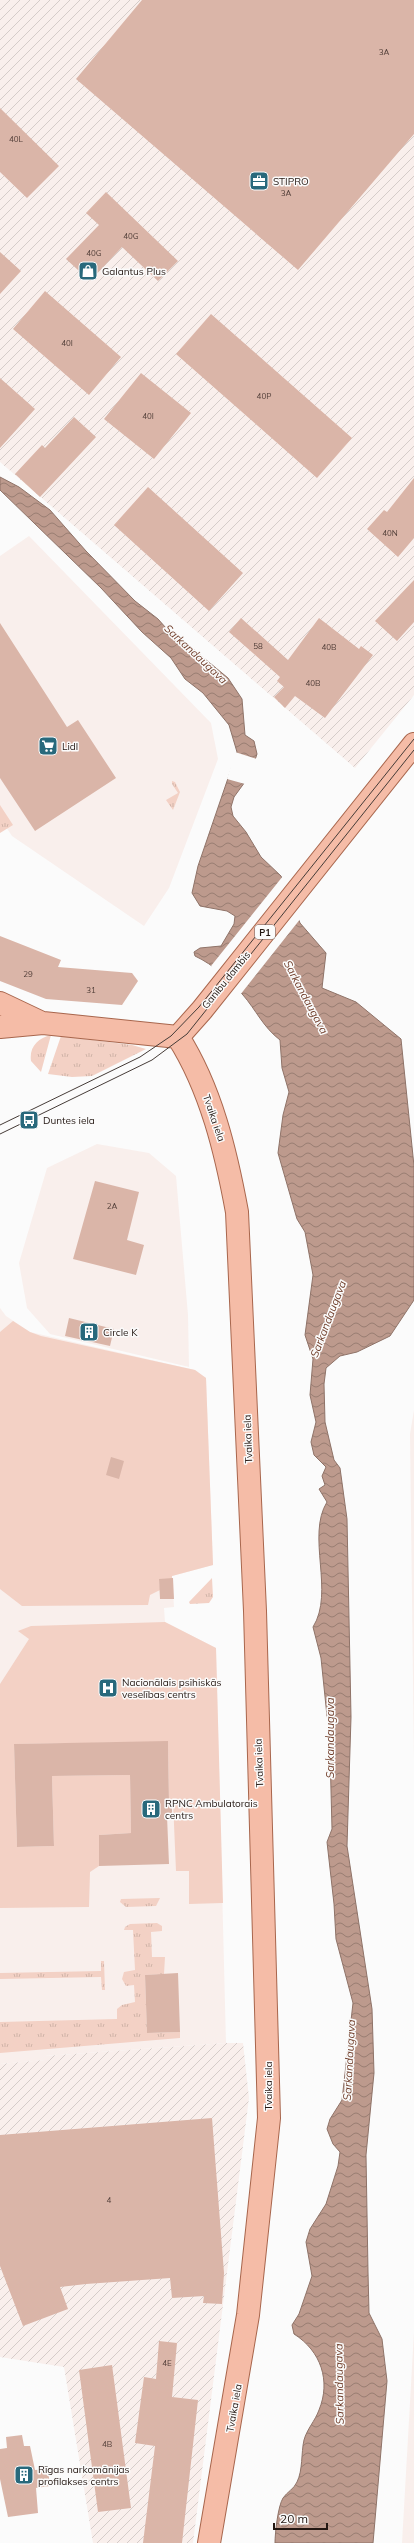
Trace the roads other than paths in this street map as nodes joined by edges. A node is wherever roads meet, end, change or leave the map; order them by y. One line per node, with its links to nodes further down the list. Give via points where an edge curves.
1 (414, 744): 5 (main road, Ganību dambis / P1, via 328,854)
2 (0, 1003): 3 (main road)
3 (43, 1023): 4 (main road); 5 (main road)
4 (0, 1027)
5 (178, 1037): 6 (main road, Tvaika iela, via 193,1063 219,1130 237,1212 255,1619 269,2091 264,2174 248,2316)
6 (209, 2543)

